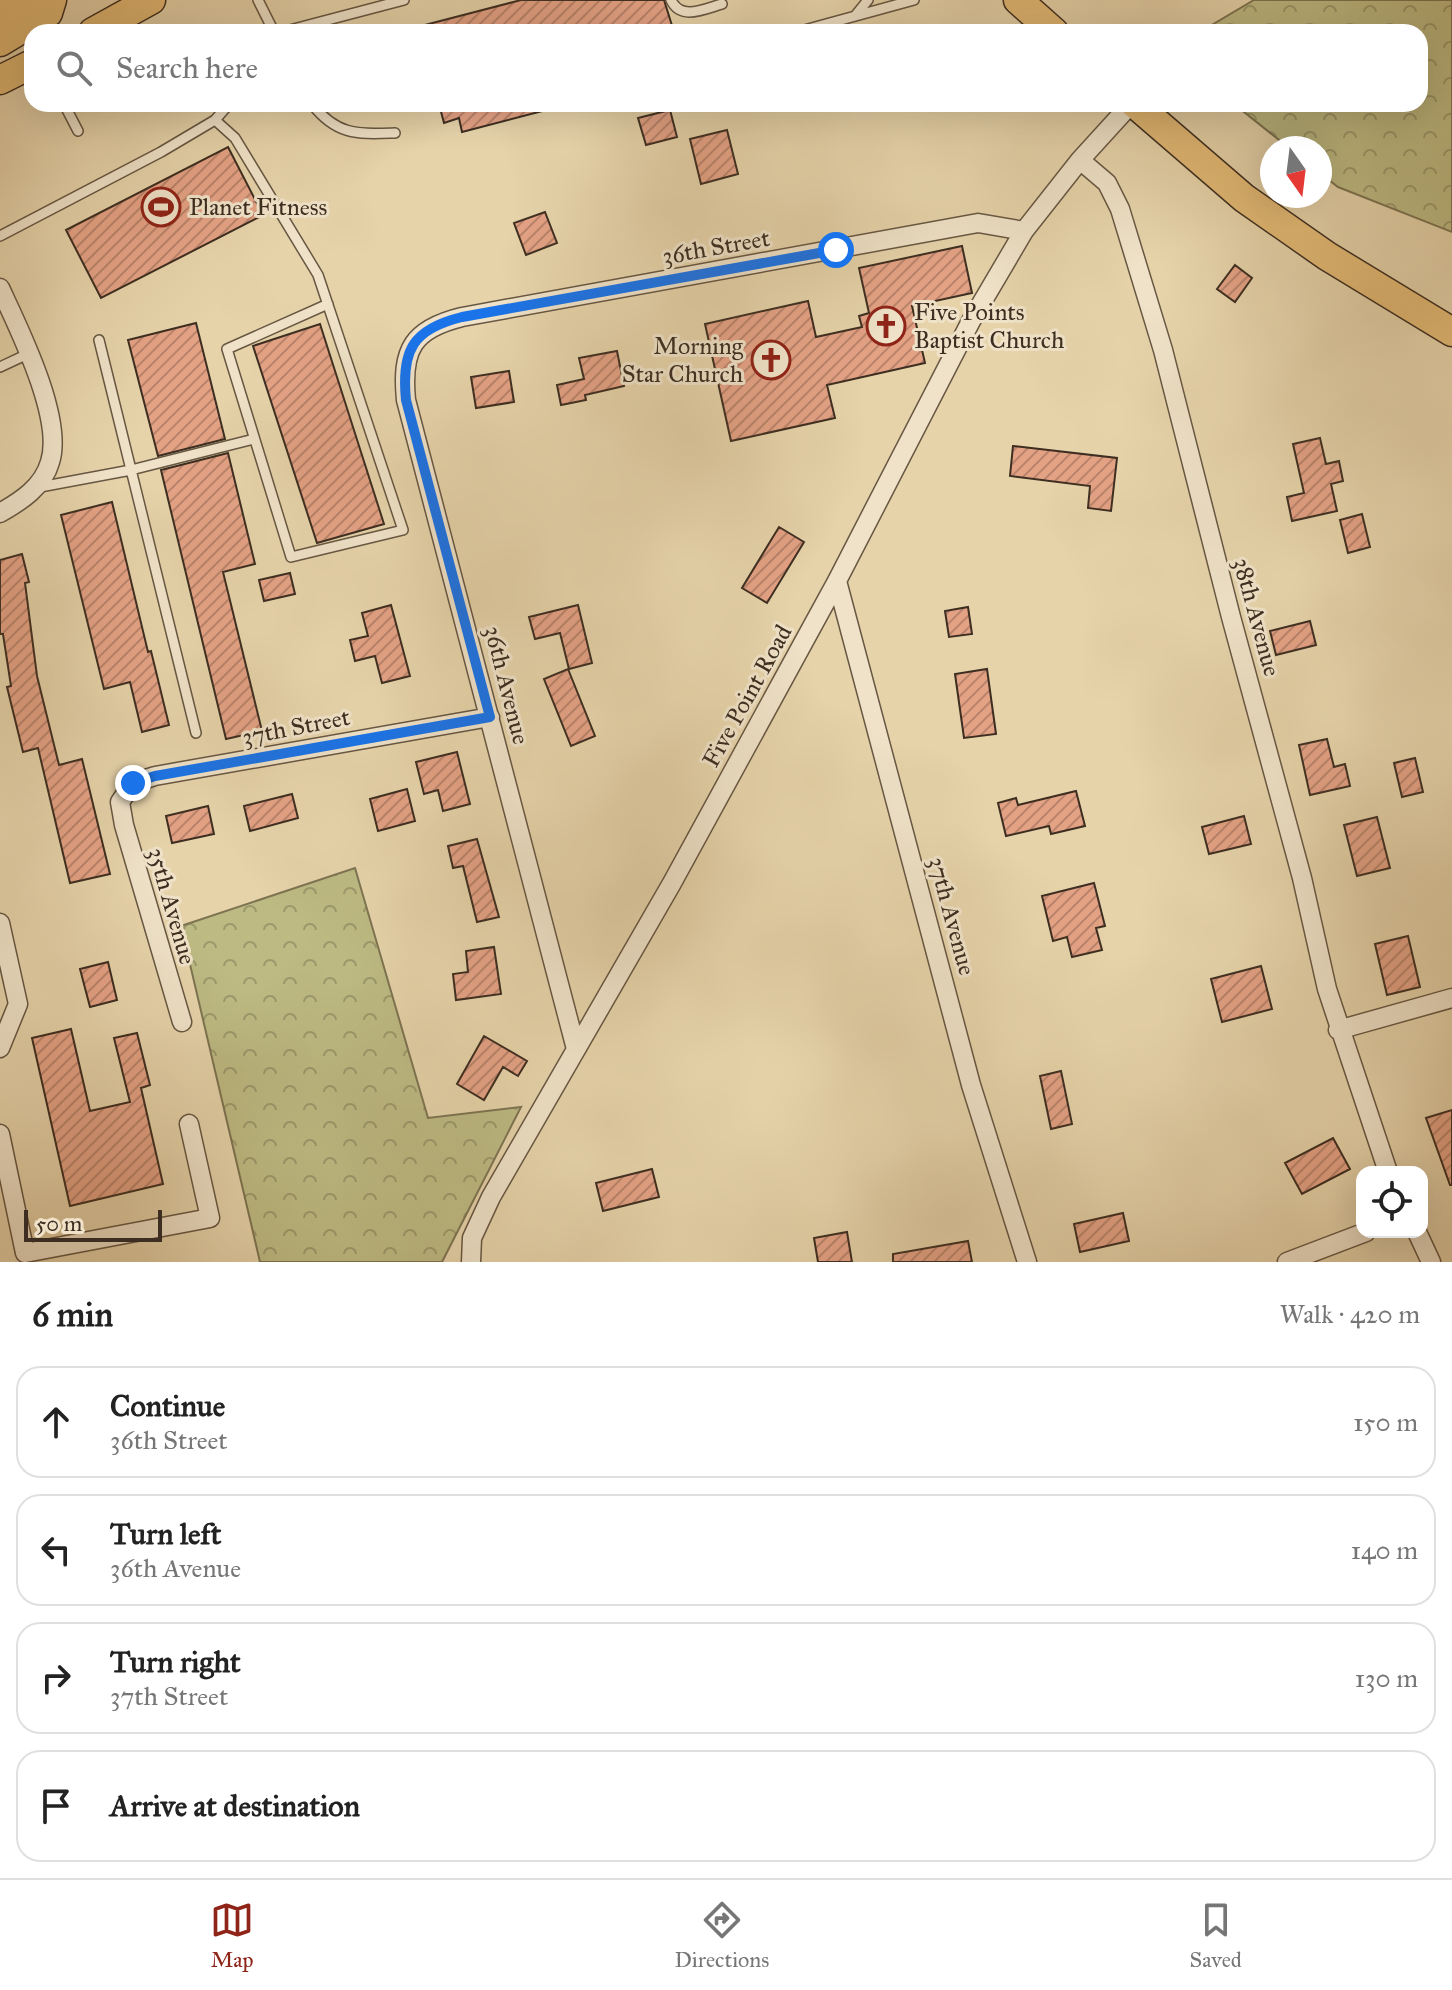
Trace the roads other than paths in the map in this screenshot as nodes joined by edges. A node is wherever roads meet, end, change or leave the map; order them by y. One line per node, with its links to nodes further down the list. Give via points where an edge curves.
1 (28, 0): 11 (highway)
2 (52, 0): 13 (highway, via 48,13)
3 (151, 0): 14 (highway)
4 (258, 0): 15 (lane)
5 (404, 0): 16 (lane)
6 (671, 0): 10 (lane, via 682,12)
7 (868, 0): 12 (lane)
8 (914, 0): 12 (lane)
9 (1018, 0): 18 (highway)
10 (722, 4)
11 (0, 15)
12 (853, 17): 17 (lane)
13 (30, 24)
14 (108, 24)
15 (270, 24)
16 (312, 24)
17 (827, 24)
18 (1045, 24)
19 (24, 28): 20 (highway)
20 (0, 42)
21 (24, 68): 22 (highway)
22 (0, 80)
23 (68, 112): 29 (lane)
24 (222, 112): 28 (lane)
25 (318, 112): 30 (lane, via 326,122 358,134)
26 (1125, 112): 31 (street)
27 (1142, 112): 36 (highway, via 1244,198)
28 (215, 120): 33 (lane); 35 (lane, via 235,138 318,275)
29 (78, 131)
30 (395, 133)
31 (1080, 160): 32 (street, Five Point Road); 52 (street, 38th Avenue, via 1107,183 1120,209 1163,350)
32 (1024, 231): 37 (street, 36th Street, via 978,223 462,317); 45 (street, Five Point Road, via 971,321)
33 (0, 236)
34 (0, 288): 39 (street)
35 (328, 304): 41 (lane, via 227,349); 41 (lane, via 403,530 291,557)
36 (1452, 332)
37 (421, 334): 46 (street, 36th Avenue, via 408,354 406,400)
38 (99, 340): 42 (lane)
39 (30, 353): 40 (lane); 43 (street, via 54,442)
40 (0, 367)
41 (254, 439): 42 (lane)
42 (131, 470): 43 (lane); 47 (lane)
43 (37, 488): 44 (street)
44 (0, 513)
45 (837, 581): 54 (street, Five Point Road); 61 (street, 37th Avenue, via 971,1085)
46 (490, 717): 48 (street, 37th Street, via 155,776 133,783); 54 (street, 36th Avenue)
47 (196, 733)
48 (120, 802): 51 (street, 35th Avenue)
49 (0, 923): 53 (street, via 18,1004)
50 (1452, 998): 52 (street)
51 (182, 1022)
52 (1338, 1030): 57 (street, 38th Avenue)
53 (0, 1048)
54 (576, 1049): 60 (street, Five Point Road, via 491,1197 472,1238)
55 (189, 1124): 56 (street, via 210,1218 25,1253)
56 (0, 1134)
57 (1386, 1166)
58 (1356, 1236): 62 (street)
59 (1420, 1238): 63 (street)
60 (471, 1262)
61 (1027, 1262)
62 (1287, 1262)
63 (1431, 1262)

